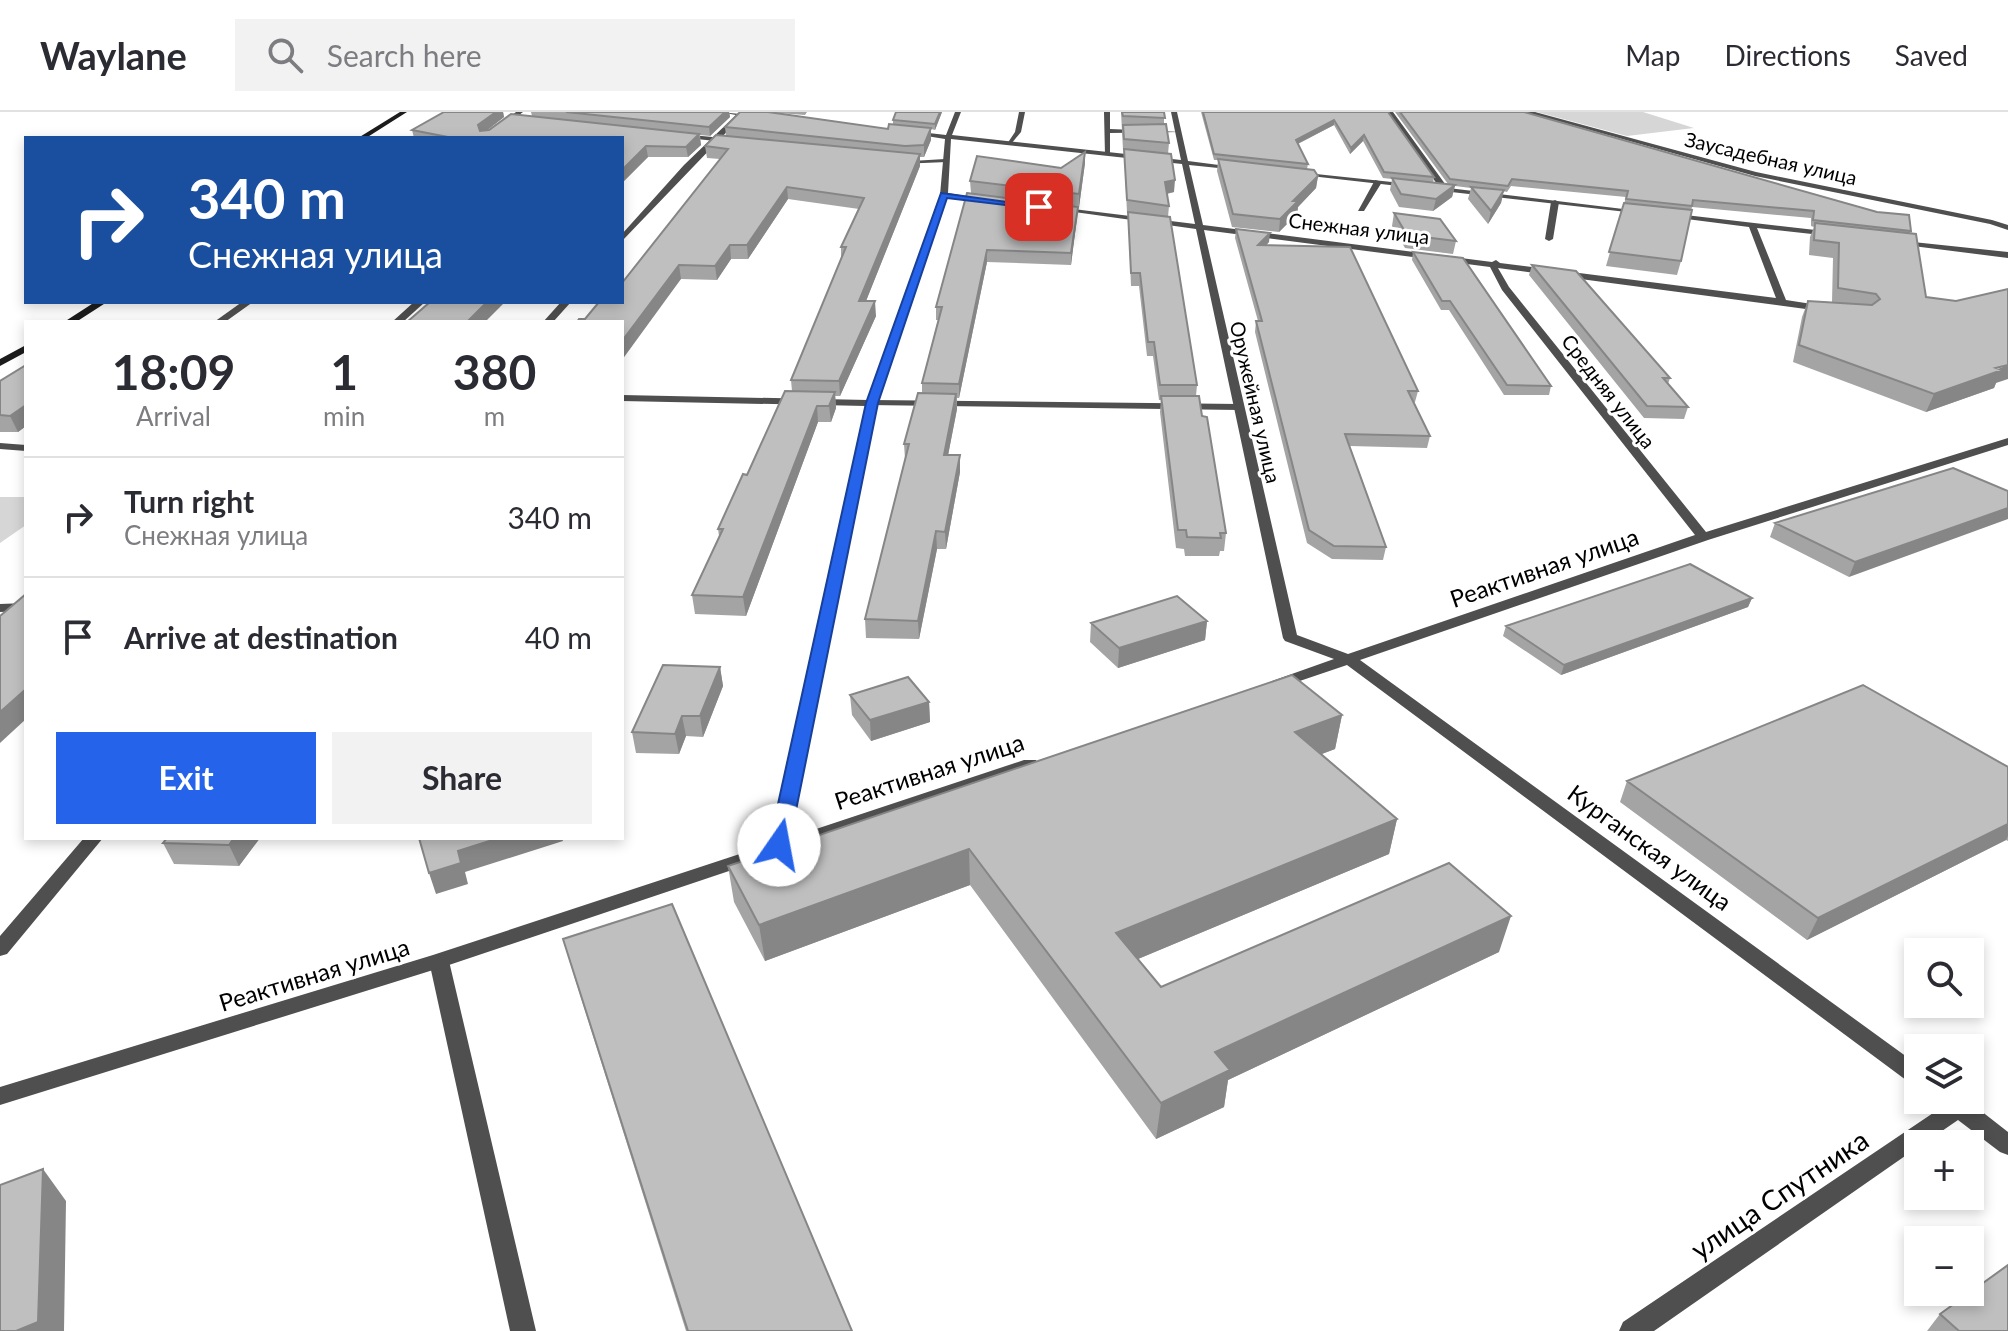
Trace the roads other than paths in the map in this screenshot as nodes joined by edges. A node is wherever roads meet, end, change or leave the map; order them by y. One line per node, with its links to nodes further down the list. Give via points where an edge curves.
1 (404, 112): 18 (main road)
2 (520, 112): 12 (street)
3 (723, 112): 10 (street)
4 (958, 112): 20 (street)
5 (1022, 112): 23 (street, via 1018,132)
6 (1107, 112): 14 (street)
7 (1174, 112): 15 (street, Оружейная улица)
8 (1390, 112): 31 (street)
9 (1528, 112): 39 (street, Заусадебная улица, via 1755,174)
10 (742, 113): 11 (street); 21 (street)
11 (770, 118)
12 (510, 119): 13 (street); 19 (street)
13 (526, 121)
14 (1109, 131): 15 (street); 24 (street)
15 (1179, 132): 27 (street, Оружейная улица)
16 (904, 133): 20 (street)
17 (668, 135): 21 (street)
18 (364, 136)
19 (488, 136)
20 (948, 137): 23 (street); 26 (street)
21 (715, 139): 22 (street); 41 (street)
22 (747, 143)
23 (1009, 143): 24 (street)
24 (1107, 154): 27 (street)
25 (889, 160): 26 (street)
26 (945, 161): 32 (street)
27 (1186, 162): 28 (street); 38 (street, Оружейная улица)
28 (1245, 168)
29 (1290, 173): 30 (street, Снежная улица)
30 (1378, 182): 31 (street, Снежная улица); 36 (street)
31 (1445, 190): 34 (street, Снежная улица)
32 (944, 195): 33 (street); 59 (street)
33 (991, 201)
34 (1555, 202): 37 (street, Снежная улица); 42 (street)
35 (1039, 207): 38 (street, Снежная улица)
36 (1361, 209)
37 (1752, 224): 40 (street, Снежная улица); 46 (street)
38 (1197, 227): 45 (street, Снежная улица); 60 (street, Оружейная улица)
39 (2008, 228)
40 (1842, 235)
41 (624, 237)
42 (1549, 239)
43 (1887, 241): 44 (street)
44 (2008, 255)
45 (1496, 263): 46 (street, Снежная улица); 64 (street, Средняя улица, via 1505,288)
46 (1782, 302): 51 (street, Снежная улица)
47 (99, 304): 52 (main road)
48 (245, 304): 53 (street)
49 (418, 304): 54 (street)
50 (564, 304): 55 (street)
51 (1838, 310)
52 (72, 320)
53 (222, 320)
54 (399, 320)
55 (550, 320)
56 (24, 349): 57 (main road)
57 (0, 363)
58 (624, 398): 59 (street)
59 (872, 403): 60 (street); 71 (street)
60 (1239, 407): 67 (street, Оружейная улица, via 1290,638)
61 (2008, 441): 64 (street, Реактивная улица)
62 (0, 446): 63 (street)
63 (24, 448)
64 (1703, 537): 67 (street, Реактивная улица)
65 (24, 607): 66 (street)
66 (0, 608)
67 (1350, 660): 68 (street, Реактивная улица); 74 (street, Курганская улица)
68 (1260, 689)
69 (1050, 757): 71 (street, Реактивная улица)
70 (92, 840): 72 (street)
71 (779, 845): 73 (street, Реактивная улица)
72 (0, 949)
73 (439, 961): 75 (street, Реактивная улица); 79 (street)
74 (1904, 1067)
75 (0, 1096)
76 (1940, 1114): 80 (street, улица Спутника)
77 (1967, 1114): 78 (street)
78 (2008, 1145)
79 (523, 1331)
80 (1632, 1331)

